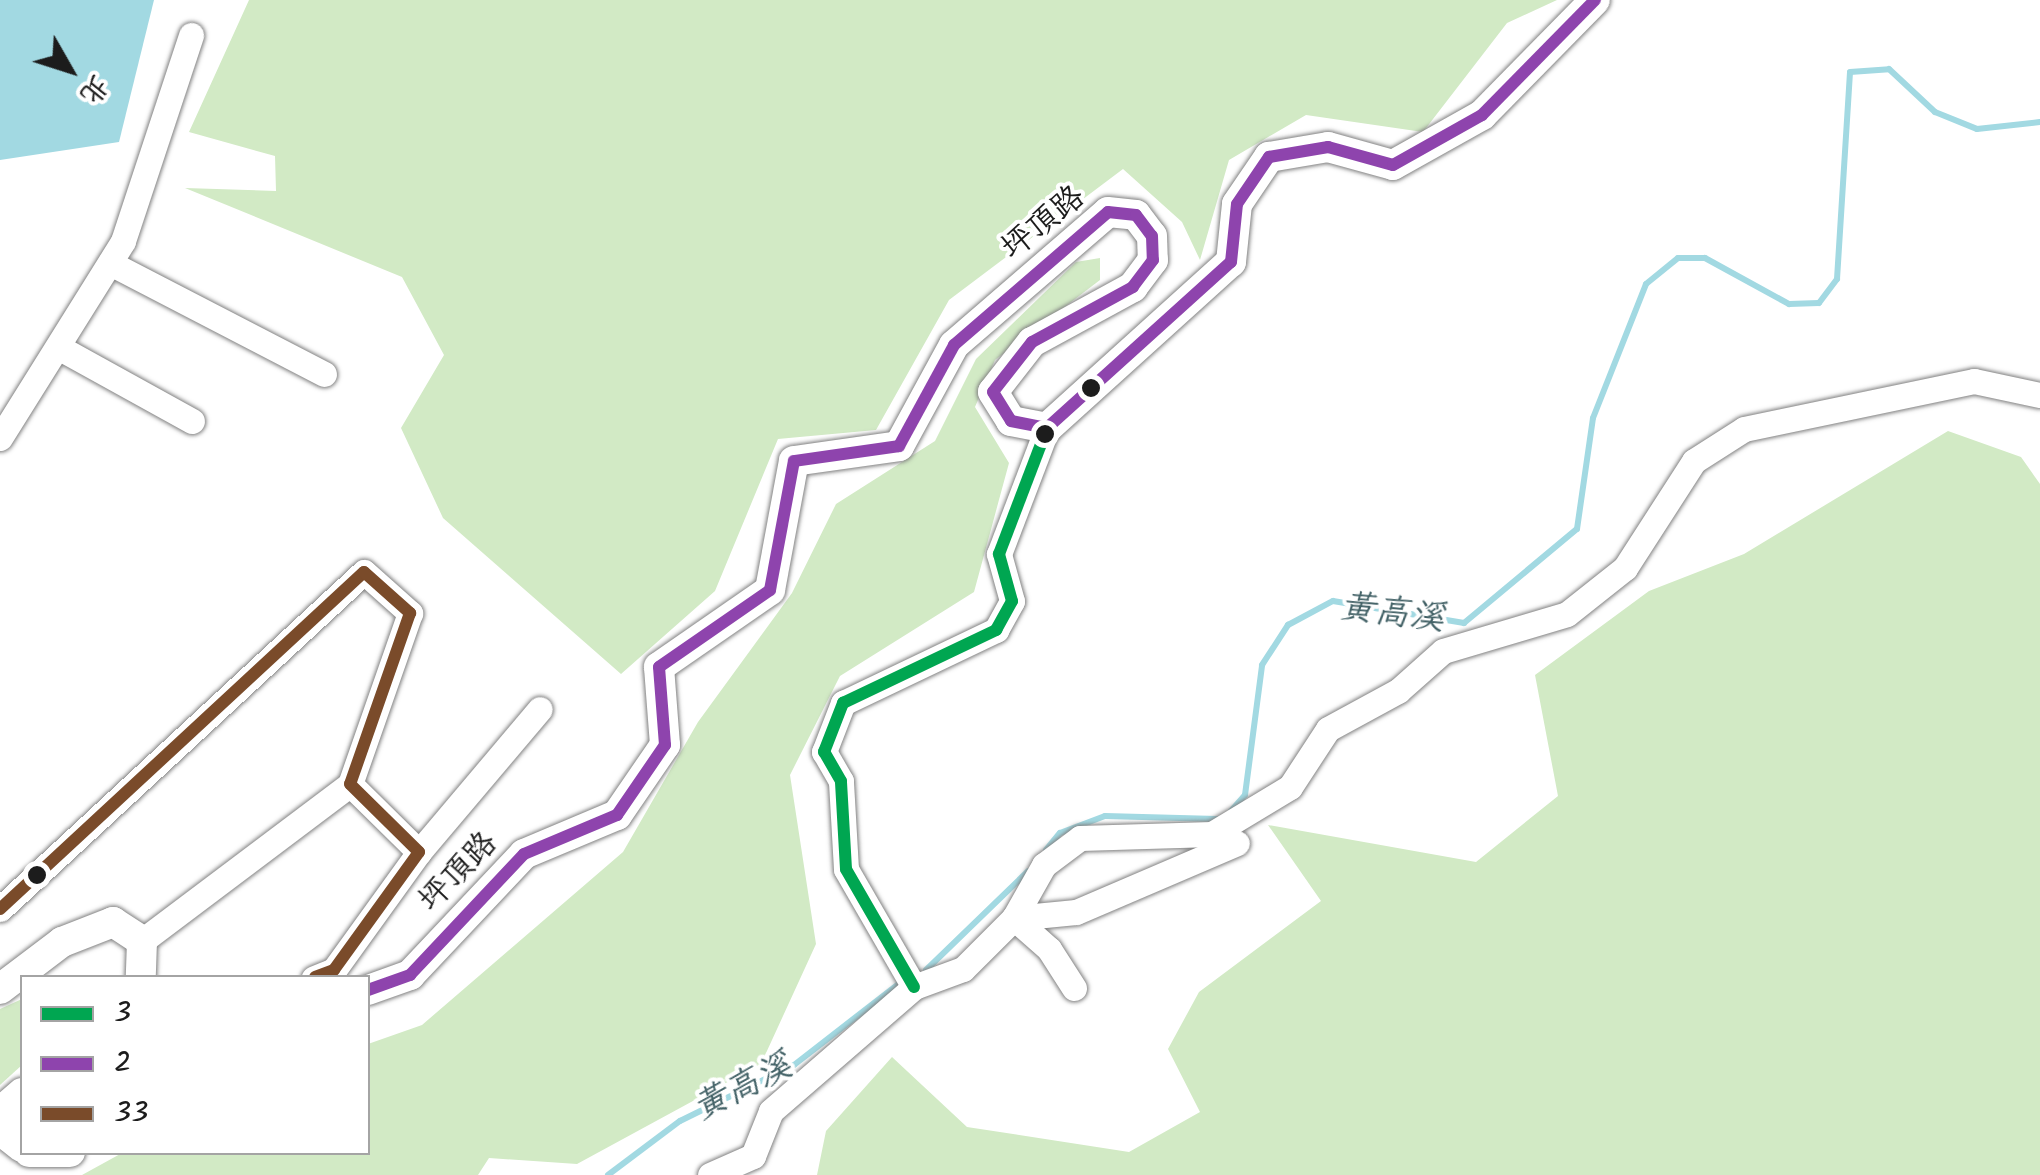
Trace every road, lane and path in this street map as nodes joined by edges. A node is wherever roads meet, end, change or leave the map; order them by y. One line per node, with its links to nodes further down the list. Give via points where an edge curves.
1 (1594, 0): 8 (street, via 1482,115 1393,165 1328,147 1269,157 1237,204 1231,262)
2 (191, 35): 3 (street)
3 (110, 263): 4 (street); 5 (street)
4 (58, 348): 7 (street); 9 (street)
5 (324, 374)
6 (2040, 395): 15 (street, via 1974,382 1744,429 1694,460 1625,568 1567,614 1443,651 1398,691 1328,729 1290,787 1212,834 1080,838 1044,866)
7 (192, 421)
8 (1047, 428): 19 (street, via 999,554 1012,601 996,630 843,704 824,752 841,781 846,869); 21 (street, 坪頂路, via 1011,420 993,392 1032,342 1133,286 1152,260 1152,236 1136,214 1108,212 954,345 899,446 794,461 770,590 660,667 665,745 617,815 524,854 410,974)
9 (0, 438)
10 (540, 708): 13 (street)
11 (350, 784): 13 (street); 14 (street, via 410,613 364,572); 16 (street)
12 (1237, 843): 15 (street, via 1076,912)
13 (419, 852): 18 (street, via 334,970)
14 (0, 909)
15 (1014, 918): 19 (street, via 963,968); 20 (street, via 1050,949)
16 (142, 941): 17 (street); 22 (street, via 113,922 62,942)
17 (141, 975)
18 (322, 975)
19 (914, 987): 25 (street, via 770,1111 752,1156)
20 (1074, 988)
21 (370, 989)
22 (0, 990)
23 (20, 1094): 24 (street, via 6,1106 9,1137)
24 (20, 1145)
25 (710, 1175)

